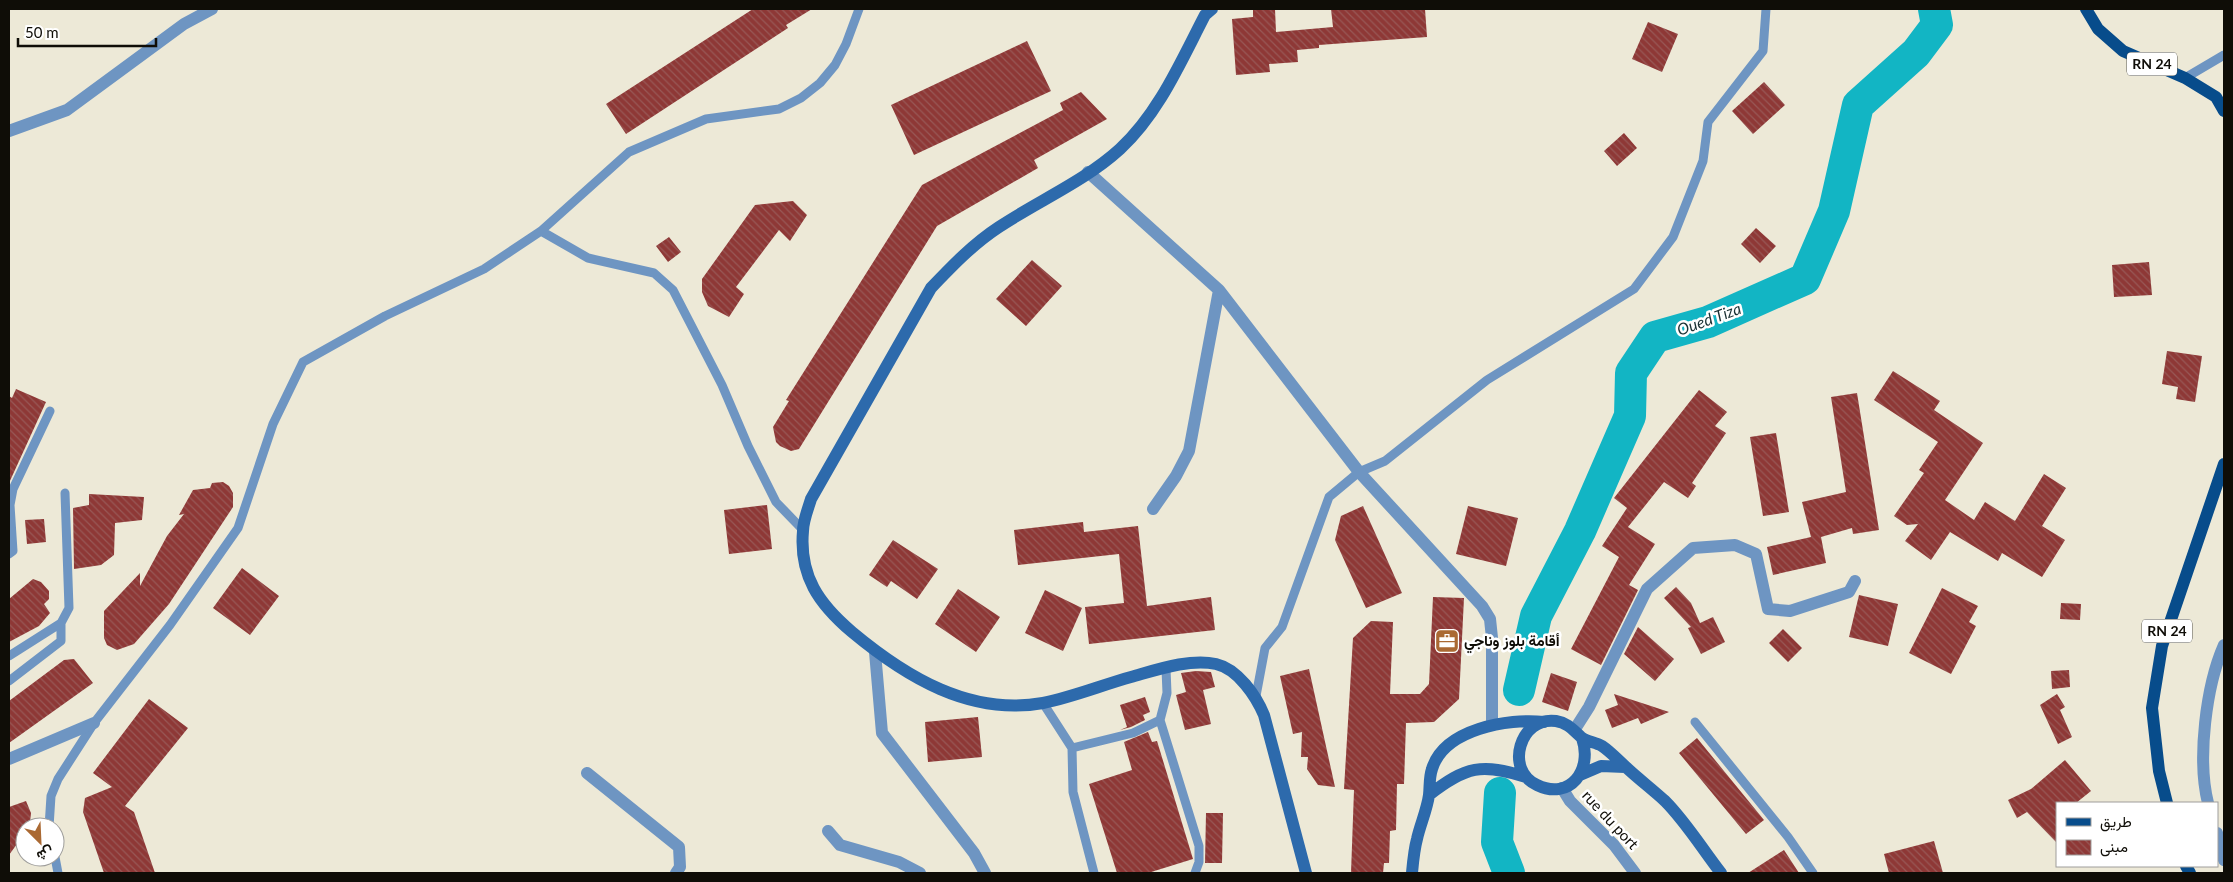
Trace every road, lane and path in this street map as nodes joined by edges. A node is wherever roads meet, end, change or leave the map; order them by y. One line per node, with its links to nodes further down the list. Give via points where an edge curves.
1 (212, 9): 9 (street, via 184,24 67,110)
2 (859, 9): 11 (lane, via 835,65 801,98 779,108 706,119 628,152)
3 (1212, 9): 10 (main road, via 1205,15 1172,79 1145,122 1120,150)
4 (1766, 9): 15 (lane, via 1763,51 1708,122 1703,161 1673,237 1634,289 1487,380 1385,461)
5 (2086, 9): 7 (main road, RN 24, via 2098,29 2123,51)
6 (2224, 55): 7 (lane)
7 (2185, 78): 8 (main road, RN 24, via 2216,97)
8 (2224, 111)
9 (9, 131)
10 (1088, 172): 12 (street); 18 (main road, via 997,228 958,260 931,288 811,498)
11 (541, 231): 18 (lane, via 588,258 654,273 673,290 722,385 776,502); 32 (lane, via 484,269 385,316 303,362 273,424 238,528 170,625)
12 (1219, 290): 15 (street); 17 (street, via 1188,451 1176,476)
13 (50, 411): 19 (lane, via 13,489 10,506 13,551)
14 (2224, 464): 43 (main road, RN 24, via 2162,646 2152,708 2159,771)
15 (1358, 472): 27 (lane, via 1329,497 1282,627 1265,648); 33 (street, via 1482,606 1490,619)
16 (65, 493): 21 (lane, via 69,608)
17 (1153, 509)
18 (802, 530): 23 (main road, via 804,559 811,587 838,620)
19 (9, 554)
20 (1855, 581): 34 (street, via 1849,592 1790,611 1768,609 1756,554 1735,545 1693,548 1647,589)
21 (61, 623): 24 (lane); 26 (lane, via 61,641)
22 (2224, 644): 44 (street, via 2218,658 2203,734)
23 (875, 652): 28 (main road, via 925,684 967,700 1000,706); 51 (street, via 882,733 974,853)
24 (9, 656)
25 (1166, 668): 27 (main road, via 1194,663 1217,664); 28 (main road); 29 (lane, via 1167,692)
26 (9, 681)
27 (1256, 696): 54 (main road, via 1264,715)
28 (1043, 703): 35 (lane)
29 (1160, 720): 35 (lane, via 1133,733); 53 (lane, via 1199,846 1199,862)
30 (1544, 722): 33 (main road, via 1524,720); 34 (main road, via 1555,721); 40 (main road, via 1522,738 1518,752)
31 (1695, 722): 58 (lane)
32 (94, 723): 36 (street); 45 (lane, via 58,779 51,796)
33 (1492, 725): 42 (main road, via 1467,734 1439,755 1432,767)
34 (1578, 734): 37 (main road, via 1601,745); 39 (main road, via 1586,750 1586,764)
35 (1072, 748): 52 (lane, via 1073,792)
36 (9, 759)
37 (1625, 766): 39 (main road, via 1601,766); 57 (main road, via 1666,802)
38 (587, 773): 49 (street, via 679,847 680,867)
39 (1580, 776): 41 (main road)
40 (1526, 777): 41 (main road, via 1543,788); 42 (main road, via 1484,767 1468,770)
41 (1562, 788): 56 (street, rue du port, via 1570,802 1614,845)
42 (1429, 795): 55 (main road, via 1416,842)
43 (2167, 802)
44 (2208, 802)
45 (50, 817)
46 (828, 831): 50 (street, via 840,845 899,862)
47 (2218, 837): 48 (street)
48 (2224, 860)
49 (676, 873)
50 (920, 873)
51 (985, 873)
52 (1094, 873)
53 (1194, 873)
54 (1306, 873)
55 (1412, 873)
56 (1635, 873)
57 (1721, 873)
58 (1813, 873)

